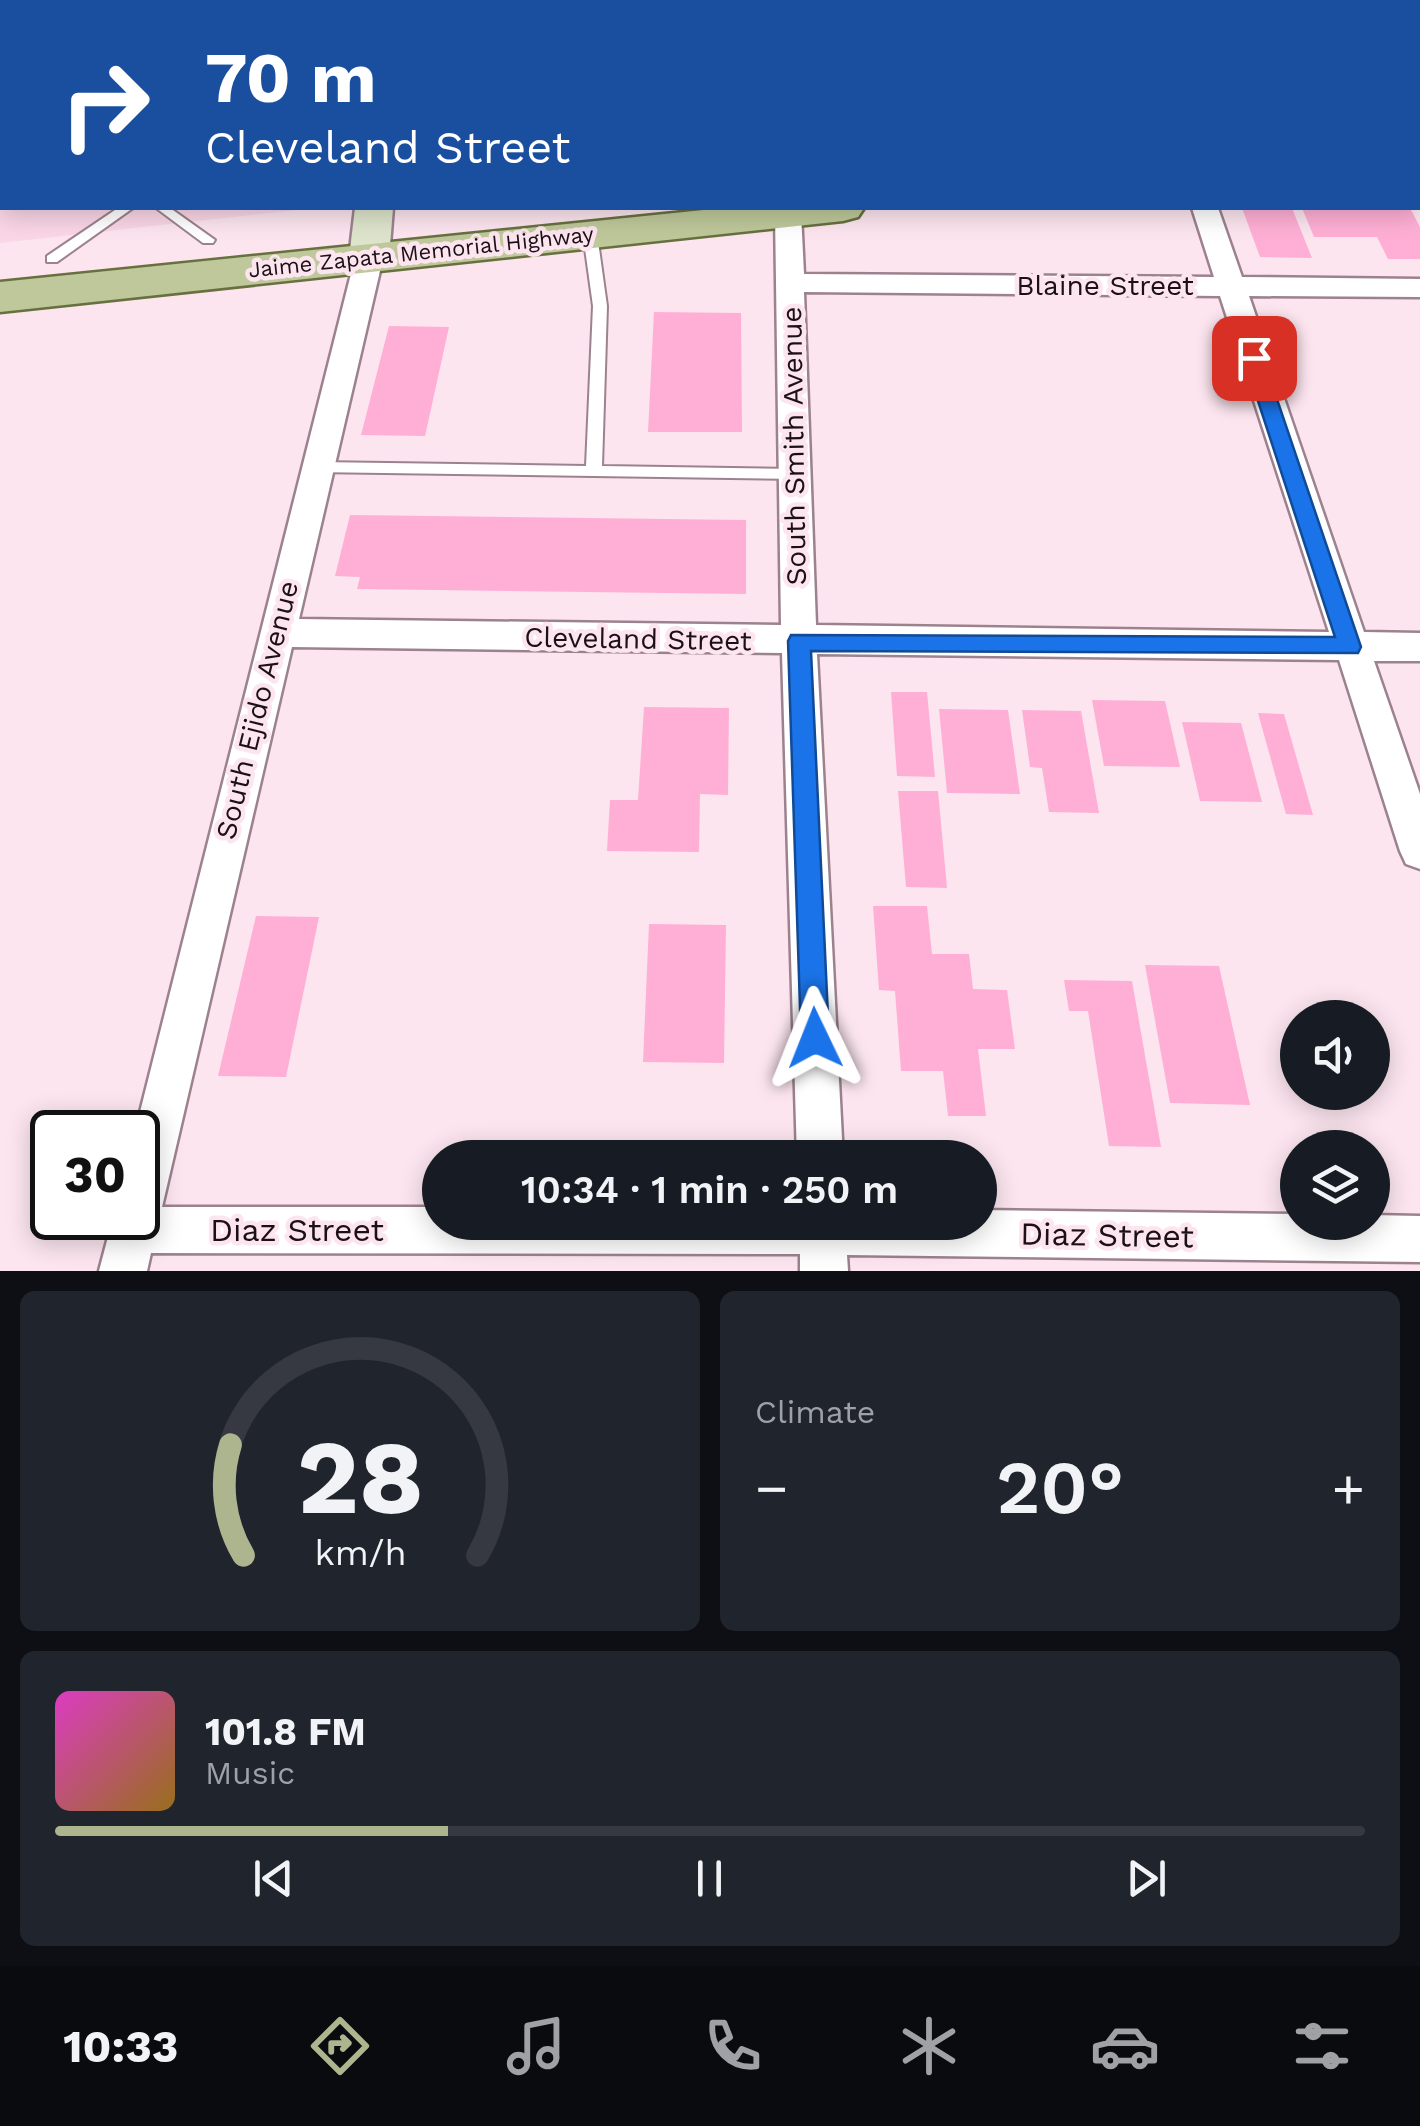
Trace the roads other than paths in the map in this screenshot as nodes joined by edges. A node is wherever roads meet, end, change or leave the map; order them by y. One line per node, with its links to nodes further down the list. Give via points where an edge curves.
1 (123, 210): 9 (lane)
2 (165, 210): 8 (lane)
3 (537, 210): 6 (main road, Jaime Zapata Memorial Highway)
4 (795, 210): 7 (main road, Jaime Zapata Memorial Highway); 11 (street, South Smith Avenue)
5 (1206, 210): 12 (street)
6 (371, 230): 7 (main road, Jaime Zapata Memorial Highway); 8 (main road, Jaime Zapata Memorial Highway); 14 (main road, Jaime Zapata Memorial Highway); 15 (street, South Ejido Avenue)
7 (590, 234): 16 (lane, via 600,306)
8 (208, 240): 9 (main road, Jaime Zapata Memorial Highway)
9 (52, 260): 10 (main road, Jaime Zapata Memorial Highway)
10 (0, 266)
11 (790, 283): 12 (street, Blaine Street); 17 (street, South Smith Avenue)
12 (1230, 286): 13 (street, Blaine Street); 20 (street)
13 (1420, 288)
14 (0, 297)
15 (316, 468): 16 (lane); 18 (street, South Ejido Avenue)
16 (594, 472): 17 (lane)
17 (795, 475): 19 (street, South Smith Avenue)
18 (275, 633): 19 (street, Cleveland Street); 23 (street, South Ejido Avenue)
19 (799, 641): 20 (street, Cleveland Street); 24 (street, South Smith Avenue)
20 (1350, 647): 21 (street, Cleveland Street); 22 (street)
21 (1420, 648)
22 (1420, 852)
23 (160, 1119)
24 (819, 1140)
25 (160, 1233): 27 (street, Diaz Street)
26 (1420, 1239): 27 (street, Diaz Street)
27 (824, 1241)

